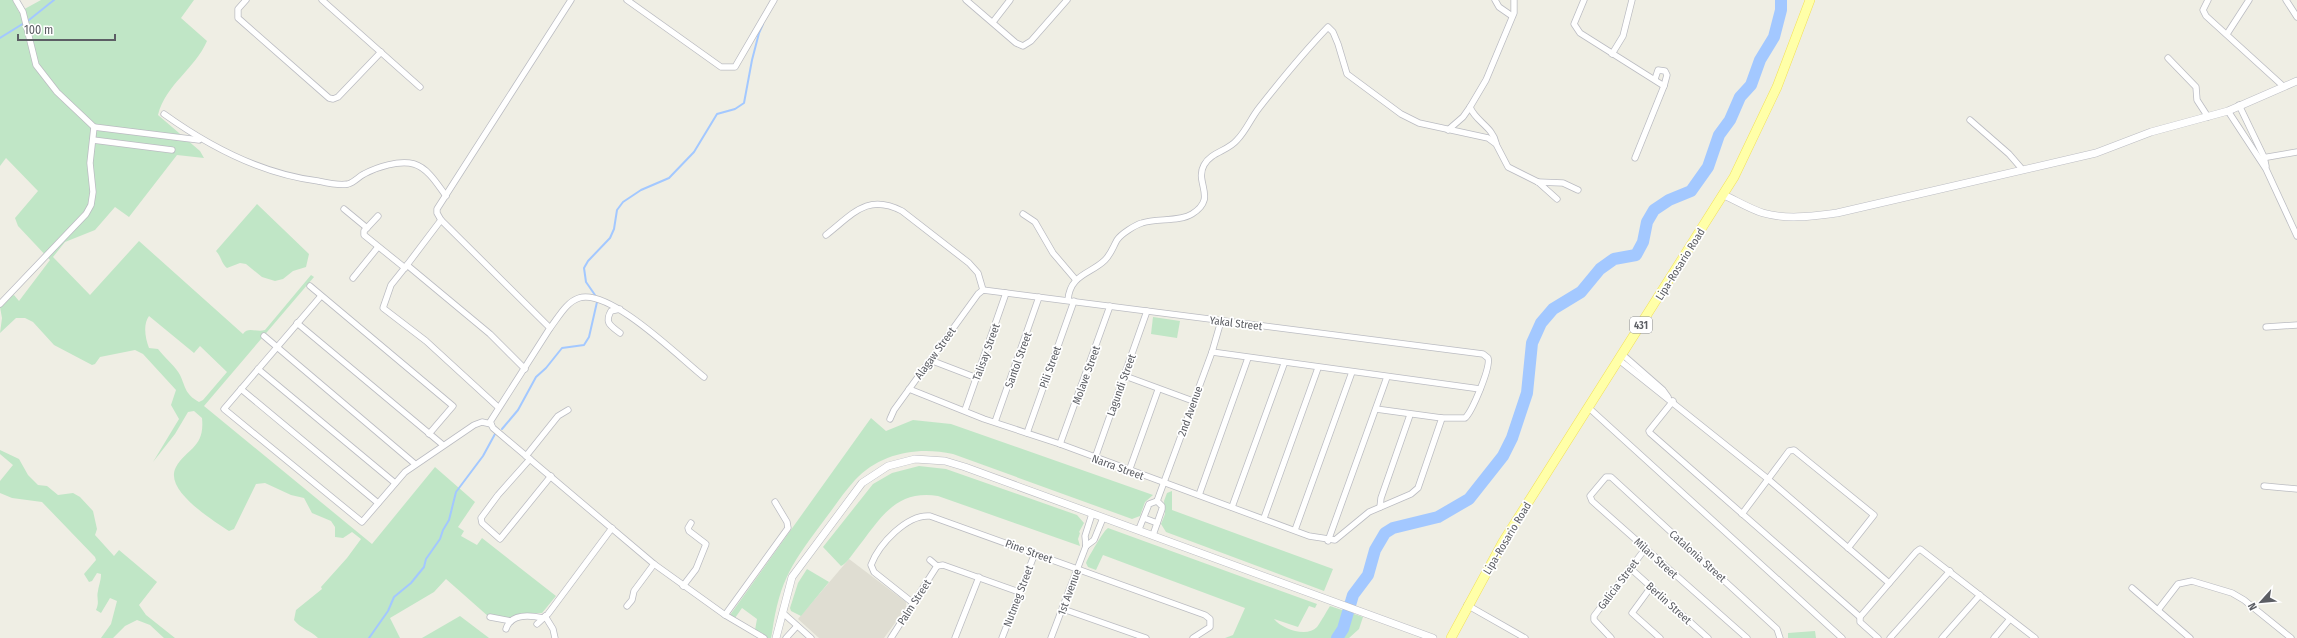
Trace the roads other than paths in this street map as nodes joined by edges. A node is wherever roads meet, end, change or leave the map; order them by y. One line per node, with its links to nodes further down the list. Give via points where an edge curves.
1 (16, 0): 36 (street, via 23,12 36,65 57,92)
2 (246, 0): 22 (street, via 238,9 238,18 329,98 338,97)
3 (322, 0): 22 (street)
4 (571, 0): 49 (street)
5 (627, 0): 6 (street, via 721,67 726,68 736,67)
6 (774, 0)
7 (966, 0): 20 (street)
8 (1010, 0): 20 (street)
9 (1067, 0): 20 (street, via 1031,41 1023,46 1016,43)
10 (1495, 0): 18 (street, via 1499,7)
11 (1514, 0): 18 (street)
12 (1584, 0): 23 (street, via 1574,24 1576,29)
13 (1632, 0): 23 (street, via 1623,36)
14 (1810, 0): 48 (main road, Lipa-Rosario Road / 431, via 1777,87)
15 (2208, 0): 21 (street, via 2203,10 2206,16)
16 (2249, 0): 21 (street)
17 (2286, 0): 19 (street)
18 (1512, 16): 31 (street, via 1486,80)
19 (2297, 17)
20 (993, 22)
21 (2227, 34): 28 (street)
22 (381, 52): 29 (street)
23 (1612, 54): 25 (street)
24 (2168, 58): 34 (street, via 2196,87 2197,100)
25 (1655, 79): 27 (street); 27 (street, via 1658,70 1665,71 1667,75)
26 (2297, 81): 28 (street)
27 (1664, 86): 43 (street)
28 (2283, 86): 30 (street)
29 (420, 87)
30 (2239, 106): 32 (street); 44 (street)
31 (1470, 107): 37 (street); 40 (street, via 1489,128)
32 (2228, 111): 34 (street); 44 (street)
33 (164, 114): 39 (street)
34 (2208, 117): 45 (street, via 2151,132 2096,153)
35 (1970, 120): 45 (street, via 2009,154)
36 (94, 127): 38 (street); 39 (street)
37 (1448, 130): 40 (street, via 1488,138); 61 (street, via 1419,123 1401,114 1355,80 1344,69 1338,44 1328,27 1285,73 1238,140 1211,157 1203,166 1205,198 1200,208 1185,217 1136,225 1120,237 1106,260)
38 (93, 140): 41 (street); 68 (street, via 90,163 93,192 91,205 86,214)
39 (203, 141): 49 (street, via 270,171 293,178 342,184 354,182 363,174 385,167 415,164 431,177)
40 (1496, 144): 46 (street, via 1508,167)
41 (172, 150)
42 (2297, 152): 44 (street)
43 (1635, 158)
44 (2261, 158): 57 (street)
45 (2022, 170): 48 (street, via 1837,213 1798,217 1762,213)
46 (1538, 182): 47 (street, via 1564,183); 50 (street)
47 (1578, 190)
48 (1724, 195): 81 (main road, Lipa-Rosario Road / 431)
49 (446, 196): 54 (street, via 436,213)
50 (1557, 198)
51 (344, 209): 55 (street)
52 (1023, 214): 61 (street, via 1035,222 1053,253)
53 (378, 216): 55 (street)
54 (440, 220): 59 (street); 76 (street)
55 (367, 228): 58 (street, via 364,235)
56 (826, 235): 63 (street, via 866,206 882,203 890,205 902,211 969,264 978,274)
57 (2297, 236)
58 (378, 247): 59 (street); 60 (street)
59 (406, 267): 87 (street, via 490,334); 99 (street, via 391,285 383,308 426,341)
60 (353, 278)
61 (1076, 280): 67 (street, Pili Street, via 1069,293)
62 (310, 286): 65 (street)
63 (983, 290): 64 (street, Yakal Street); 83 (street, Alagaw Street)
64 (1006, 293): 66 (street, Yakal Street); 92 (street, Talisay Street)
65 (321, 296): 73 (street); 110 (street, via 453,406)
66 (1039, 297): 67 (street, Yakal Street); 107 (street, Santol Street)
67 (1071, 301): 69 (street, Yakal Street); 109 (street, Pili Street)
68 (0, 304)
69 (1110, 306): 71 (street, Yakal Street); 111 (street, Molave Street)
70 (621, 309): 76 (street, via 604,300 580,297 571,302); 77 (street, via 611,311 607,319); 90 (street)
71 (1147, 311): 72 (street, Yakal Street); 89 (street, Lagundi Street)
72 (1221, 321): 80 (street, 2nd Avenue); 95 (street, Yakal Street, via 1483,354 1488,358 1489,364)
73 (297, 323): 79 (street); 110 (street)
74 (2297, 325): 75 (street)
75 (2266, 327)
76 (550, 328): 87 (street)
77 (620, 333)
78 (264, 336): 79 (street)
79 (277, 346): 86 (street); 115 (street)
80 (1212, 352): 82 (street); 98 (street, 2nd Avenue)
81 (1621, 357): 97 (street, via 1660,393); 100 (main road, Lipa-Rosario Road / 431)
82 (1248, 358): 84 (street); 124 (street)
83 (930, 360): 92 (street); 94 (street, Alagaw Street)
84 (1284, 364): 85 (street); 129 (street)
85 (1318, 368): 88 (street); 134 (street)
86 (258, 369): 93 (street); 120 (street)
87 (525, 370): 99 (street)
88 (1352, 372): 91 (street); 139 (street)
89 (1125, 376): 96 (street); 114 (street, Lagundi Street)
90 (704, 377)
91 (1387, 377): 95 (street); 101 (street)
92 (977, 378): 103 (street, Talisay Street)
93 (241, 389): 127 (street); 127 (street, via 224,409 362,522)
94 (909, 389): 103 (street, Narra Street, via 919,395); 106 (street, Alagaw Street)
95 (1480, 389): 105 (street, via 1466,417)
96 (1158, 390): 98 (street); 116 (street)
97 (1671, 399): 119 (street); 131 (street, via 1649,432)
98 (1193, 401): 121 (street, 2nd Avenue)
99 (498, 407): 108 (street, via 490,419)
100 (1589, 408): 160 (main road, Lipa-Rosario Road / 431); 176 (street)
101 (1376, 409): 104 (street); 141 (street)
102 (568, 410): 113 (street, via 558,416)
103 (965, 410): 107 (street, Narra Street)
104 (1410, 415): 105 (street); 128 (street)
105 (1442, 418): 128 (street, via 1420,485 1411,494)
106 (890, 419)
107 (995, 422): 109 (street, Narra Street)
108 (491, 424): 112 (street, via 482,422 474,425); 113 (street)
109 (1027, 433): 111 (street, Narra Street)
110 (429, 434): 112 (street)
111 (1060, 444): 114 (street, Narra Street)
112 (443, 445): 115 (street)
113 (528, 457): 117 (street); 117 (street, via 481,518 482,523 500,539)
114 (1095, 458): 116 (street, Narra Street)
115 (415, 464): 120 (street)
116 (1128, 471): 121 (street, Narra Street)
117 (551, 476): 137 (street)
118 (1611, 477): 144 (street, Milan Street, via 1602,479 1590,499); 193 (street, Catalonia Street, via 1777,629)
119 (1768, 479): 131 (street); 143 (street); 143 (street, via 1789,451 1794,450 1873,514 1873,518)
120 (395, 483): 127 (street)
121 (1164, 484): 124 (street, Narra Street); 125 (street, 2nd Avenue)
122 (2264, 486): 123 (street)
123 (2297, 489)
124 (1199, 495): 129 (street, Narra Street)
125 (1157, 501): 133 (street, via 1150,503); 136 (street, via 1162,510)
126 (775, 502): 165 (street, via 788,528)
127 (378, 503)
128 (1380, 506): 141 (street, via 1343,536)
129 (1232, 507): 134 (street, Narra Street)
130 (1092, 514): 132 (street); 142 (street, via 1084,536); 164 (street, via 945,461 915,458 896,463 881,469 862,483 808,554 792,577)
131 (1742, 514): 168 (street)
132 (1103, 518): 138 (street); 142 (street, via 1094,540)
133 (1144, 518): 136 (street); 138 (street)
134 (1264, 518): 139 (street, Narra Street)
135 (691, 522): 154 (street, via 689,531 706,544 696,569)
136 (1157, 523): 140 (street)
137 (612, 528): 147 (street); 167 (street)
138 (1139, 529): 140 (street)
139 (1295, 530): 141 (street, Narra Street)
140 (1154, 535): 188 (street, via 1205,556)
141 (1328, 541)
142 (1086, 546): 149 (street, 1st Avenue)
143 (1848, 548): 153 (street)
144 (1645, 549): 150 (street, Galicia Street); 192 (street, Milan Street)
145 (1035, 553): 149 (street, Pine Street); 157 (street, Nutmeg Street); 159 (street, Pine Street, via 941,519 925,516 914,518 903,524 872,562 871,567)
146 (930, 560): 148 (street)
147 (654, 564): 154 (street); 161 (street, via 634,591)
148 (937, 566): 152 (street, via 943,565); 159 (street, Palm Street)
149 (1078, 568): 162 (street, 1st Avenue); 187 (street, Pine Street, via 1205,615 1210,619 1210,627)
150 (1630, 568): 155 (street, Berlin Street); 190 (street, Galicia Street, via 1594,616 1594,620)
151 (1950, 571): 153 (street, via 1918,549); 158 (street); 195 (street)
152 (979, 578): 157 (street); 183 (street)
153 (1889, 583): 168 (street)
154 (683, 586): 165 (street)
155 (1651, 587): 175 (street, Berlin Street); 191 (street, via 1632,613)
156 (2132, 588): 163 (street)
157 (1019, 592): 184 (street, Nutmeg Street)
158 (1980, 595): 169 (street); 196 (street)
159 (913, 603): 182 (street, Palm Street)
160 (1467, 605): 174 (main road, Lipa-Rosario Road / 431); 189 (street)
161 (627, 606)
162 (1063, 609): 185 (street, 1st Avenue); 186 (street)
163 (2158, 610): 199 (street); 200 (street, via 2178,584 2192,581 2232,593)
164 (782, 613): 172 (street); 179 (street)
165 (725, 615): 178 (street)
166 (490, 617): 170 (street)
167 (544, 617): 170 (street, via 530,615); 171 (street); 177 (street, via 553,629)
168 (1860, 617): 194 (street, via 1860,622)
169 (2010, 619): 197 (street); 198 (street)
170 (511, 621): 173 (street)
171 (537, 624)
172 (797, 626): 180 (street); 181 (street)
173 (506, 629)
174 (1453, 637)
175 (1703, 637)
176 (1839, 637)
177 (555, 638)
178 (764, 638)
179 (776, 638)
180 (786, 638)
181 (811, 638)
182 (891, 638)
183 (954, 638)
184 (1002, 638)
185 (1051, 638)
186 (1146, 638)
187 (1193, 638)
188 (1433, 638)
189 (1525, 638)
190 (1611, 638)
191 (1660, 638)
192 (1747, 638)
193 (1780, 638)
194 (1878, 638)
195 (1890, 638)
196 (1942, 638)
197 (1994, 638)
198 (2035, 638)
199 (2190, 638)
200 (2291, 638)

